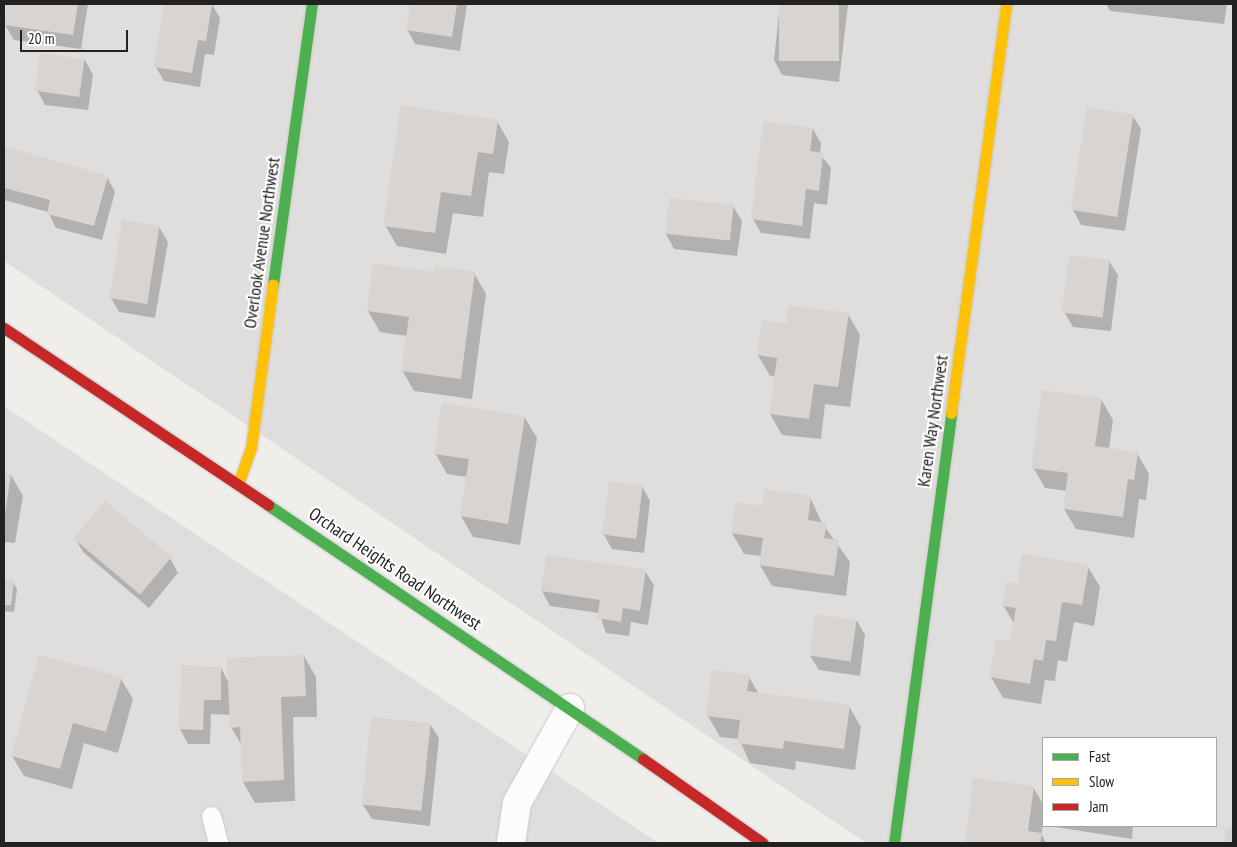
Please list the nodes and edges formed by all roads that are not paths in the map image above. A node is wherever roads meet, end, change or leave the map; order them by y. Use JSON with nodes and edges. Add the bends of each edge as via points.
{"nodes":[{"id":1,"x":312,"y":4,"type":"edge"},
{"id":2,"x":1006,"y":4,"type":"edge"},
{"id":3,"x":4,"y":328,"type":"edge"},
{"id":4,"x":238,"y":485,"type":"junction"},
{"id":5,"x":570,"y":708,"type":"junction"},
{"id":6,"x":211,"y":816,"type":"dead end"},
{"id":7,"x":218,"y":843,"type":"edge"},
{"id":8,"x":511,"y":843,"type":"edge"},
{"id":9,"x":763,"y":843,"type":"edge"},
{"id":10,"x":894,"y":843,"type":"edge"}],
"edges":[{"from":1,"to":4,"type":"street","name":"Overlook Avenue Northwest","via":[[251,448]]},
{"from":2,"to":10,"type":"street","name":"Karen Way Northwest"},
{"from":3,"to":4,"type":"street","name":"Orchard Heights Road Northwest"},
{"from":4,"to":5,"type":"street","name":"Orchard Heights Road Northwest"},
{"from":5,"to":8,"type":"street","via":[[517,803]]},
{"from":5,"to":9,"type":"street","name":"Orchard Heights Road Northwest"},
{"from":6,"to":7,"type":"lane"}]}
